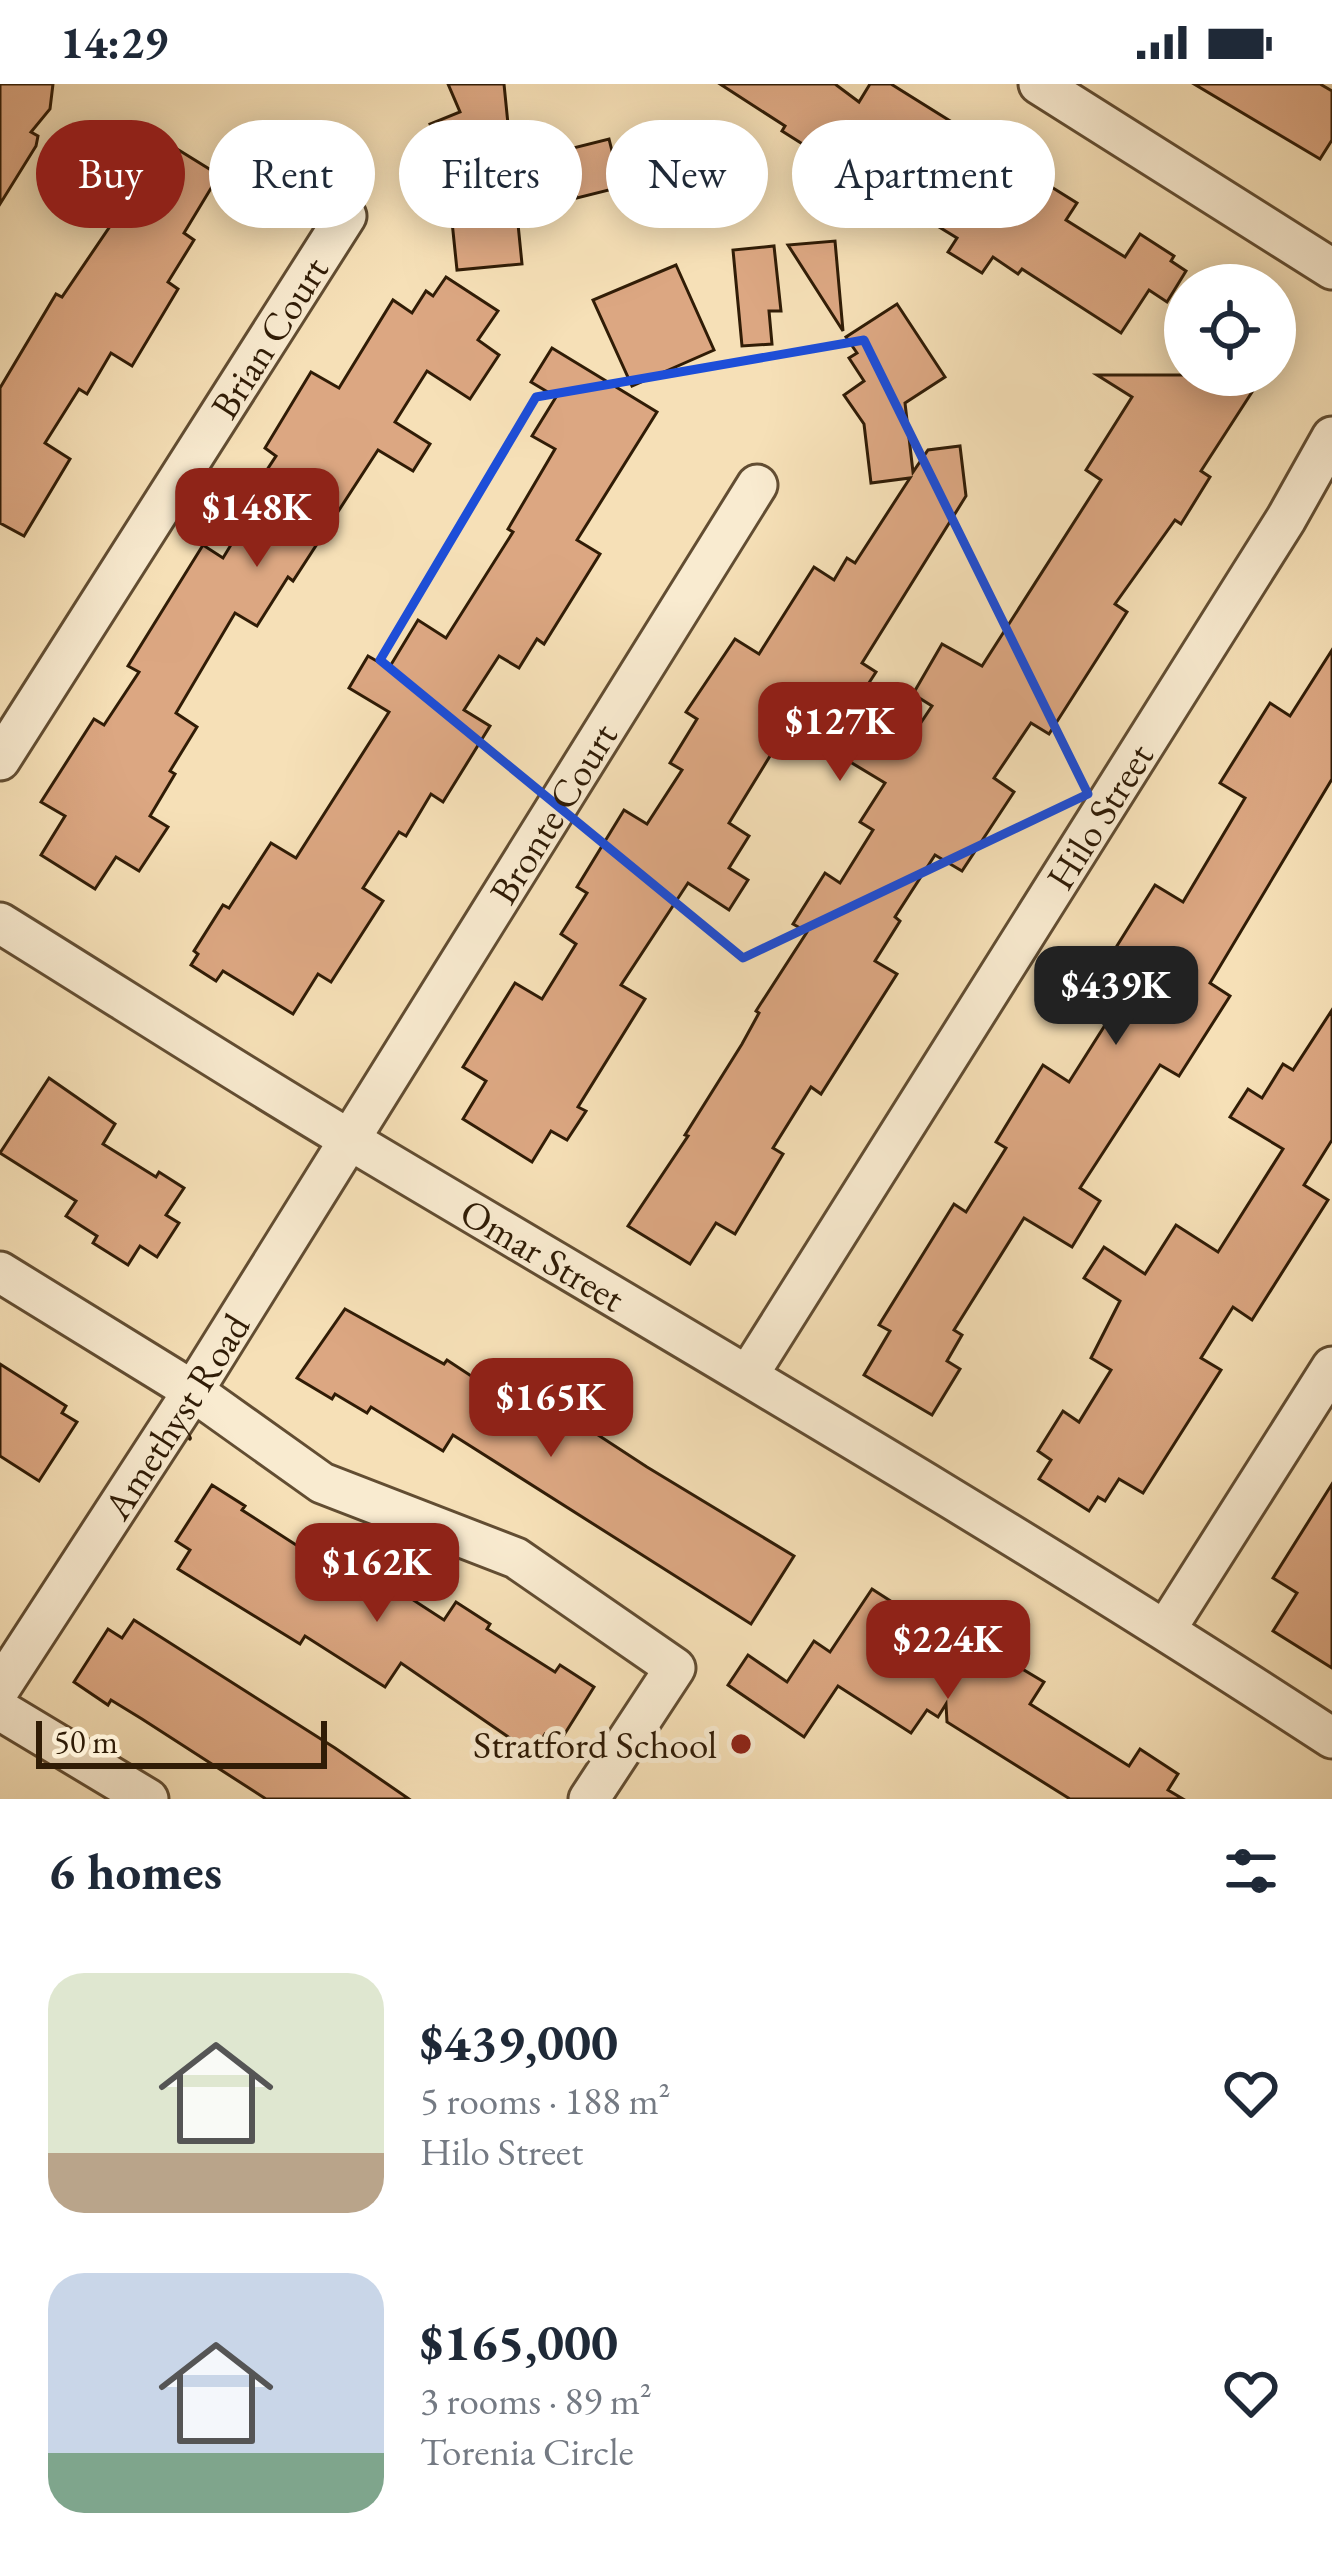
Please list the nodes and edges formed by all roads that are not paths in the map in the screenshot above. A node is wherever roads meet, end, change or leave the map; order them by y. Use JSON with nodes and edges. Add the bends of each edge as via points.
{"nodes":[{"id":1,"x":1039,"y":84,"type":"edge"},
{"id":2,"x":338,"y":228,"type":"edge"},
{"id":3,"x":1332,"y":269,"type":"edge"},
{"id":4,"x":1332,"y":437,"type":"edge"},
{"id":5,"x":757,"y":485,"type":"dead end"},
{"id":6,"x":0,"y":760,"type":"edge"},
{"id":7,"x":0,"y":923,"type":"edge"},
{"id":8,"x":350,"y":1140,"type":"junction"},
{"id":9,"x":0,"y":1272,"type":"edge"},
{"id":10,"x":1332,"y":1366,"type":"edge"},
{"id":11,"x":748,"y":1375,"type":"junction"},
{"id":12,"x":193,"y":1391,"type":"junction"},
{"id":13,"x":1166,"y":1629,"type":"junction"},
{"id":14,"x":0,"y":1688,"type":"edge"},
{"id":15,"x":0,"y":1710,"type":"edge"},
{"id":16,"x":1332,"y":1738,"type":"edge"},
{"id":17,"x":148,"y":1799,"type":"edge"},
{"id":18,"x":589,"y":1799,"type":"edge"}],
"edges":[{"from":1,"to":3,"type":"street"},
{"from":2,"to":6,"type":"street","name":"Brian Court"},
{"from":4,"to":11,"type":"street","name":"Hilo Street"},
{"from":5,"to":8,"type":"street","name":"Bronte Court"},
{"from":7,"to":8,"type":"street","name":"Omar Street"},
{"from":8,"to":11,"type":"street","name":"Omar Street"},
{"from":8,"to":12,"type":"street","name":"Amethyst Road"},
{"from":9,"to":12,"type":"street"},
{"from":10,"to":13,"type":"street"},
{"from":11,"to":13,"type":"street","name":"Omar Street"},
{"from":12,"to":14,"type":"street","name":"Amethyst Road"},
{"from":12,"to":18,"type":"street","via":[[322,1483],[516,1558],[675,1668]]},
{"from":13,"to":16,"type":"street","name":"Omar Street"},
{"from":15,"to":17,"type":"street"}]}
